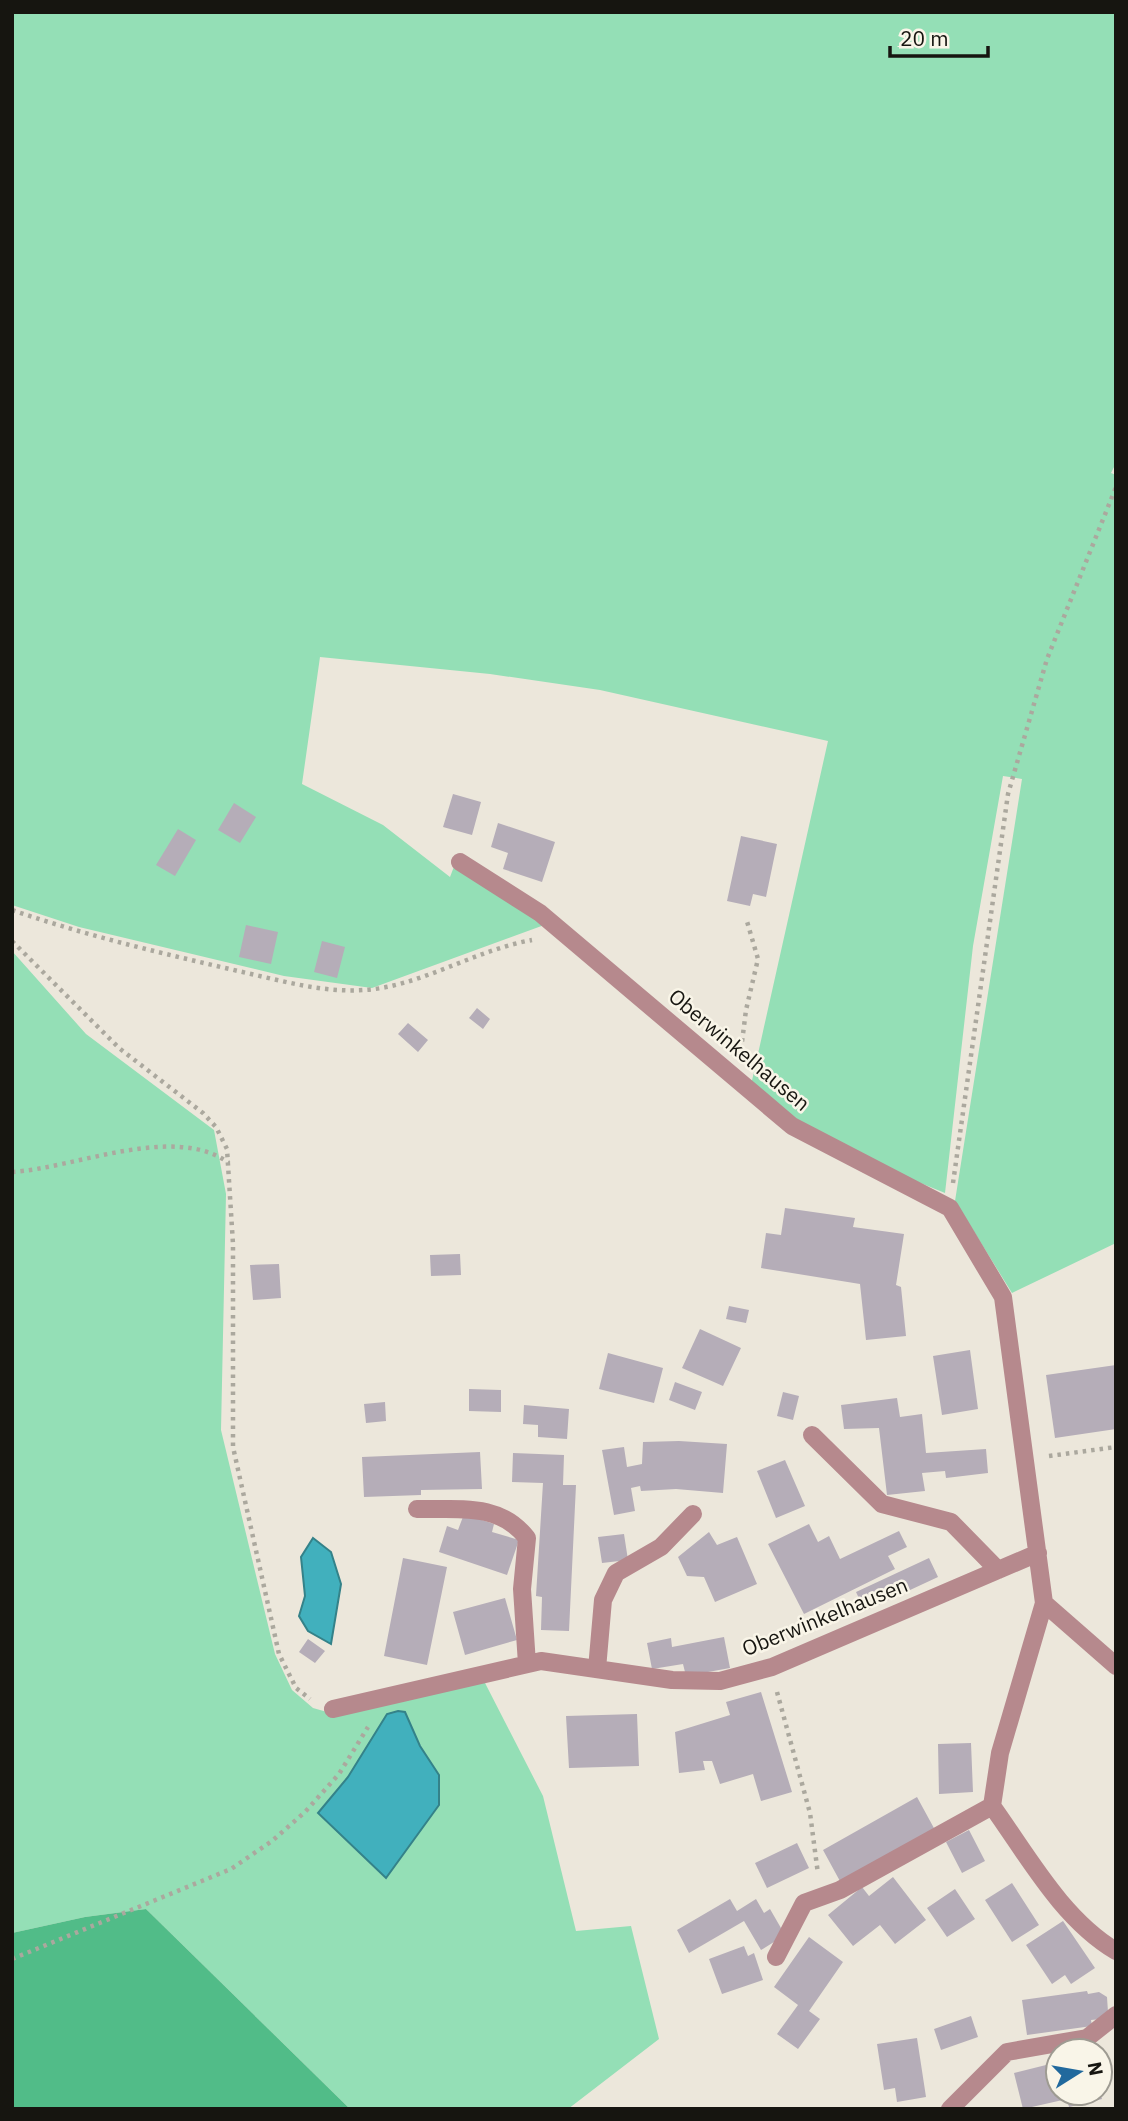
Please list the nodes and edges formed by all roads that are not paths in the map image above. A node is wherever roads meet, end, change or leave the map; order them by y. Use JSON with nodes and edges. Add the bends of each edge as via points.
{"nodes":[{"id":1,"x":460,"y":862,"type":"dead end"},
{"id":2,"x":812,"y":1435,"type":"dead end"},
{"id":3,"x":417,"y":1509,"type":"dead end"},
{"id":4,"x":693,"y":1514,"type":"dead end"},
{"id":5,"x":1038,"y":1553,"type":"junction"},
{"id":6,"x":998,"y":1570,"type":"junction"},
{"id":7,"x":1044,"y":1603,"type":"junction"},
{"id":8,"x":527,"y":1664,"type":"junction"},
{"id":9,"x":1116,"y":1666,"type":"edge"},
{"id":10,"x":597,"y":1669,"type":"junction"},
{"id":11,"x":333,"y":1709,"type":"road end"},
{"id":12,"x":992,"y":1806,"type":"junction"},
{"id":13,"x":1116,"y":1951,"type":"edge"},
{"id":14,"x":776,"y":1958,"type":"dead end"},
{"id":15,"x":1116,"y":2015,"type":"edge"},
{"id":16,"x":950,"y":2109,"type":"edge"}],
"edges":[{"from":1,"to":5,"type":"street","name":"Oberwinkelhausen","via":[[512,893],[564,934],[792,1126],[950,1208],[1003,1297]]},
{"from":2,"to":6,"type":"street","via":[[882,1504],[951,1522]]},
{"from":3,"to":8,"type":"street","via":[[491,1511],[515,1523],[527,1538],[522,1589]]},
{"from":4,"to":10,"type":"street","via":[[661,1547],[616,1573],[603,1600]]},
{"from":5,"to":6,"type":"street","name":"Oberwinkelhausen"},
{"from":5,"to":7,"type":"street"},
{"from":6,"to":10,"type":"street","name":"Oberwinkelhausen","via":[[772,1667],[720,1681],[672,1680]]},
{"from":7,"to":9,"type":"street"},
{"from":7,"to":12,"type":"street","via":[[1000,1753]]},
{"from":8,"to":10,"type":"street","name":"Oberwinkelhausen","via":[[541,1661]]},
{"from":8,"to":11,"type":"street","name":"Oberwinkelhausen"},
{"from":12,"to":13,"type":"street","via":[[1060,1900],[1092,1937]]},
{"from":12,"to":14,"type":"street","via":[[840,1890],[804,1903]]},
{"from":15,"to":16,"type":"street","via":[[1087,2038],[1007,2052]]}]}
